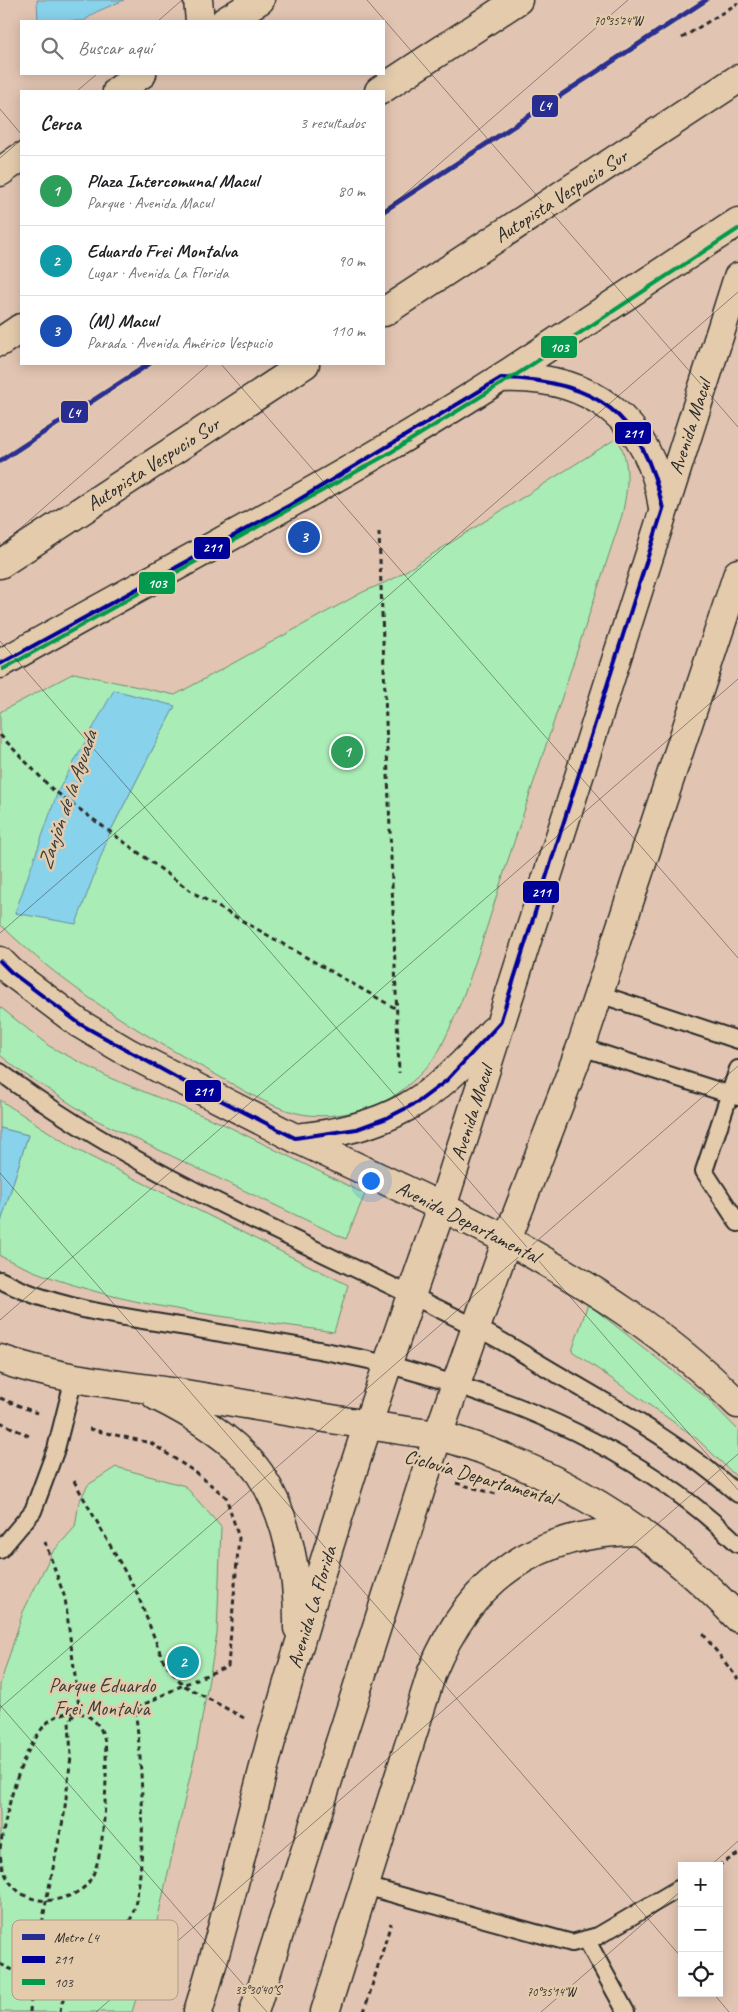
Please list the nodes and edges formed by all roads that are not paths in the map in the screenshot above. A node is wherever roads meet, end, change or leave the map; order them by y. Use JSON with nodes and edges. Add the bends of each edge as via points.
{"nodes":[{"id":1,"x":198,"y":0,"type":"edge"},
{"id":2,"x":260,"y":0,"type":"edge"},
{"id":3,"x":518,"y":0,"type":"edge"},
{"id":4,"x":200,"y":20,"type":"edge"},
{"id":5,"x":227,"y":20,"type":"edge"},
{"id":6,"x":141,"y":75,"type":"edge"},
{"id":7,"x":738,"y":79,"type":"edge"},
{"id":8,"x":118,"y":90,"type":"edge"},
{"id":9,"x":382,"y":90,"type":"edge"},
{"id":10,"x":738,"y":222,"type":"edge"},
{"id":11,"x":738,"y":277,"type":"edge"},
{"id":12,"x":385,"y":311,"type":"edge"},
{"id":13,"x":20,"y":329,"type":"edge"},
{"id":14,"x":0,"y":342,"type":"edge"},
{"id":15,"x":303,"y":365,"type":"edge"},
{"id":16,"x":502,"y":378,"type":"junction"},
{"id":17,"x":663,"y":509,"type":"junction"},
{"id":18,"x":0,"y":564,"type":"edge"},
{"id":19,"x":738,"y":573,"type":"edge"},
{"id":20,"x":0,"y":664,"type":"edge"},
{"id":21,"x":0,"y":961,"type":"edge"},
{"id":22,"x":599,"y":994,"type":"junction"},
{"id":23,"x":500,"y":1023,"type":"junction"},
{"id":24,"x":738,"y":1040,"type":"edge"},
{"id":25,"x":581,"y":1047,"type":"junction"},
{"id":26,"x":738,"y":1069,"type":"edge"},
{"id":27,"x":0,"y":1072,"type":"edge"},
{"id":28,"x":733,"y":1095,"type":"edge"},
{"id":29,"x":295,"y":1138,"type":"junction"},
{"id":30,"x":442,"y":1206,"type":"junction"},
{"id":31,"x":738,"y":1222,"type":"edge"},
{"id":32,"x":508,"y":1240,"type":"junction"},
{"id":33,"x":0,"y":1280,"type":"edge"},
{"id":34,"x":410,"y":1296,"type":"junction"},
{"id":35,"x":476,"y":1327,"type":"junction"},
{"id":36,"x":0,"y":1359,"type":"edge"},
{"id":37,"x":388,"y":1365,"type":"junction"},
{"id":38,"x":74,"y":1378,"type":"junction"},
{"id":39,"x":132,"y":1385,"type":"junction"},
{"id":40,"x":457,"y":1385,"type":"junction"},
{"id":41,"x":738,"y":1404,"type":"edge"},
{"id":42,"x":368,"y":1426,"type":"junction"},
{"id":43,"x":438,"y":1435,"type":"junction"},
{"id":44,"x":738,"y":1494,"type":"edge"},
{"id":45,"x":640,"y":1531,"type":"junction"},
{"id":46,"x":738,"y":1544,"type":"edge"},
{"id":47,"x":0,"y":1550,"type":"edge"},
{"id":48,"x":738,"y":1618,"type":"edge"},
{"id":49,"x":298,"y":1648,"type":"junction"},
{"id":50,"x":365,"y":1886,"type":"junction"},
{"id":51,"x":678,"y":1889,"type":"dead end"},
{"id":52,"x":586,"y":1939,"type":"junction"},
{"id":53,"x":199,"y":2007,"type":"edge"},
{"id":54,"x":254,"y":2012,"type":"edge"},
{"id":55,"x":325,"y":2012,"type":"edge"},
{"id":56,"x":626,"y":2012,"type":"edge"}],
"edges":[{"from":1,"to":4,"type":"main road"},
{"from":2,"to":5,"type":"main road"},
{"from":3,"to":9,"type":"main road"},
{"from":6,"to":8,"type":"main road"},
{"from":7,"to":12,"type":"main road","name":"Autopista Vespucio Sur"},
{"from":10,"to":16,"type":"main road"},
{"from":11,"to":17,"type":"main road","name":"Avenida Macul"},
{"from":13,"to":14,"type":"main road"},
{"from":15,"to":18,"type":"main road","name":"Autopista Vespucio Sur"},
{"from":16,"to":17,"type":"main road","via":[[530,376],[558,381],[585,391],[609,406],[641,442],[660,485]]},
{"from":16,"to":20,"type":"main road","via":[[290,504]]},
{"from":17,"to":23,"type":"main road","name":"Avenida Macul"},
{"from":19,"to":22,"type":"main road"},
{"from":21,"to":29,"type":"main road","name":"Avenida Departamental","via":[[80,1024],[178,1080]]},
{"from":22,"to":24,"type":"lane"},
{"from":22,"to":25,"type":"main road"},
{"from":23,"to":29,"type":"main road","via":[[446,1081],[418,1102],[357,1129]]},
{"from":23,"to":30,"type":"main road","name":"Avenida Macul"},
{"from":25,"to":28,"type":"lane"},
{"from":25,"to":32,"type":"main road"},
{"from":26,"to":28,"type":"lane"},
{"from":27,"to":34,"type":"lane","via":[[47,1107],[151,1168]]},
{"from":28,"to":31,"type":"lane","via":[[704,1171]]},
{"from":29,"to":30,"type":"main road","name":"Avenida Departamental"},
{"from":30,"to":32,"type":"main road","name":"Avenida Departamental"},
{"from":30,"to":34,"type":"main road","name":"Avenida La Florida"},
{"from":32,"to":35,"type":"main road"},
{"from":32,"to":41,"type":"main road","name":"Avenida Departamental","via":[[628,1312]]},
{"from":33,"to":37,"type":"lane","via":[[65,1305]]},
{"from":34,"to":35,"type":"lane"},
{"from":34,"to":37,"type":"main road","name":"Avenida La Florida"},
{"from":35,"to":40,"type":"main road"},
{"from":35,"to":44,"type":"lane","via":[[667,1438]]},
{"from":36,"to":38,"type":"main road"},
{"from":37,"to":40,"type":"lane"},
{"from":37,"to":42,"type":"main road","name":"Avenida La Florida"},
{"from":38,"to":39,"type":"main road"},
{"from":38,"to":47,"type":"lane","via":[[56,1449],[34,1511]]},
{"from":39,"to":42,"type":"main road"},
{"from":39,"to":49,"type":"main road","via":[[210,1428],[259,1472],[282,1521],[294,1572],[299,1610]]},
{"from":40,"to":43,"type":"main road"},
{"from":40,"to":46,"type":"lane","via":[[532,1411],[592,1439],[680,1495]]},
{"from":42,"to":43,"type":"main road"},
{"from":42,"to":49,"type":"main road","name":"Avenida La Florida"},
{"from":43,"to":45,"type":"main road","via":[[482,1448],[562,1482]]},
{"from":43,"to":54,"type":"main road"},
{"from":45,"to":48,"type":"main road"},
{"from":45,"to":50,"type":"main road","via":[[579,1536],[545,1548],[508,1568],[460,1615],[432,1672]]},
{"from":49,"to":53,"type":"main road","name":"Avenida La Florida"},
{"from":50,"to":52,"type":"lane","via":[[572,1943]]},
{"from":50,"to":55,"type":"main road"},
{"from":51,"to":52,"type":"lane","via":[[598,1936]]},
{"from":52,"to":56,"type":"lane"}]}
